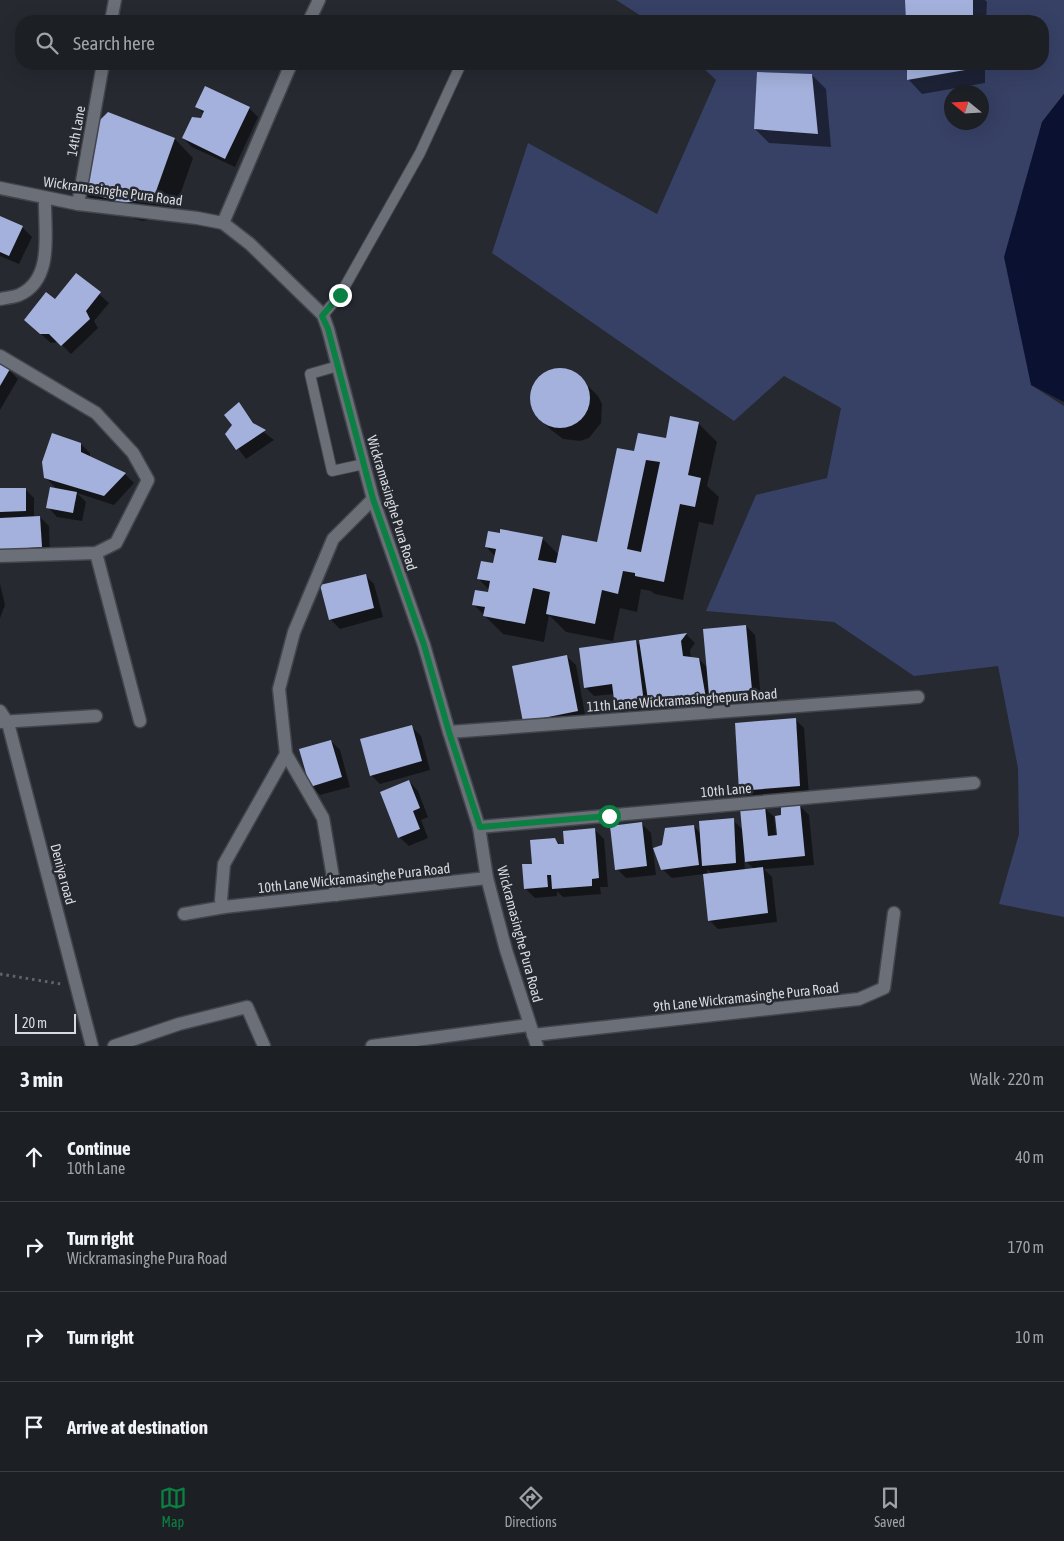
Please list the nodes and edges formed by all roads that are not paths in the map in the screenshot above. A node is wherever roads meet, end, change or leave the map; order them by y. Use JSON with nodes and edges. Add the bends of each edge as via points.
{"nodes":[{"id":1,"x":114,"y":0,"type":"edge"},
{"id":2,"x":318,"y":0,"type":"edge"},
{"id":3,"x":112,"y":15,"type":"edge"},
{"id":4,"x":312,"y":15,"type":"edge"},
{"id":5,"x":102,"y":70,"type":"edge"},
{"id":6,"x":288,"y":70,"type":"edge"},
{"id":7,"x":458,"y":70,"type":"edge"},
{"id":8,"x":0,"y":188,"type":"edge"},
{"id":9,"x":45,"y":198,"type":"junction"},
{"id":10,"x":78,"y":204,"type":"junction"},
{"id":11,"x":223,"y":223,"type":"junction"},
{"id":12,"x":0,"y":299,"type":"edge"},
{"id":13,"x":322,"y":316,"type":"junction"},
{"id":14,"x":0,"y":356,"type":"edge"},
{"id":15,"x":338,"y":366,"type":"junction"},
{"id":16,"x":364,"y":464,"type":"junction"},
{"id":17,"x":373,"y":499,"type":"junction"},
{"id":18,"x":96,"y":553,"type":"junction"},
{"id":19,"x":0,"y":556,"type":"edge"},
{"id":20,"x":918,"y":698,"type":"dead end"},
{"id":21,"x":0,"y":711,"type":"edge"},
{"id":22,"x":96,"y":716,"type":"dead end"},
{"id":23,"x":140,"y":721,"type":"dead end"},
{"id":24,"x":4,"y":722,"type":"edge"},
{"id":25,"x":449,"y":732,"type":"junction"},
{"id":26,"x":286,"y":754,"type":"junction"},
{"id":27,"x":974,"y":783,"type":"dead end"},
{"id":28,"x":480,"y":827,"type":"junction"},
{"id":29,"x":487,"y":878,"type":"junction"},
{"id":30,"x":336,"y":894,"type":"junction"},
{"id":31,"x":224,"y":907,"type":"junction"},
{"id":32,"x":894,"y":913,"type":"dead end"},
{"id":33,"x":184,"y":914,"type":"dead end"},
{"id":34,"x":533,"y":1035,"type":"edge"},
{"id":35,"x":92,"y":1046,"type":"edge"},
{"id":36,"x":114,"y":1046,"type":"edge"},
{"id":37,"x":264,"y":1046,"type":"edge"},
{"id":38,"x":372,"y":1046,"type":"edge"}],
"edges":[{"from":1,"to":3,"type":"street"},
{"from":2,"to":4,"type":"street"},
{"from":5,"to":10,"type":"street","name":"14th Lane"},
{"from":6,"to":11,"type":"street"},
{"from":7,"to":13,"type":"lane","via":[[420,153],[340,295]]},
{"from":8,"to":9,"type":"street","name":"Wickramasinghe Pura Road"},
{"from":9,"to":10,"type":"street","name":"Wickramasinghe Pura Road"},
{"from":9,"to":12,"type":"street","via":[[42,273],[20,295]]},
{"from":10,"to":11,"type":"street","name":"Wickramasinghe Pura Road"},
{"from":11,"to":13,"type":"street","name":"Wickramasinghe Pura Road","via":[[250,244]]},
{"from":13,"to":15,"type":"street","name":"Wickramasinghe Pura Road"},
{"from":14,"to":18,"type":"street","via":[[96,413],[133,452],[148,480],[116,543]]},
{"from":15,"to":16,"type":"street","name":"Wickramasinghe Pura Road"},
{"from":15,"to":16,"type":"lane","via":[[310,374],[332,471]]},
{"from":16,"to":17,"type":"street","name":"Wickramasinghe Pura Road"},
{"from":17,"to":25,"type":"street","name":"Wickramasinghe Pura Road","via":[[424,645]]},
{"from":17,"to":26,"type":"street","via":[[333,539],[294,632],[279,689]]},
{"from":18,"to":19,"type":"street"},
{"from":18,"to":23,"type":"street"},
{"from":20,"to":25,"type":"street","name":"11th Lane Wickramasinghepura Road"},
{"from":21,"to":24,"type":"street","name":"Deniya road"},
{"from":22,"to":24,"type":"street"},
{"from":24,"to":35,"type":"street","name":"Deniya road"},
{"from":25,"to":28,"type":"street","name":"Wickramasinghe Pura Road"},
{"from":26,"to":30,"type":"street","via":[[323,818]]},
{"from":26,"to":31,"type":"street","via":[[224,864],[221,900]]},
{"from":27,"to":28,"type":"street","name":"10th Lane"},
{"from":28,"to":29,"type":"street","name":"Wickramasinghe Pura Road"},
{"from":29,"to":30,"type":"street","name":"10th Lane Wickramasinghe Pura Road"},
{"from":29,"to":34,"type":"street","name":"Wickramasinghe Pura Road"},
{"from":30,"to":31,"type":"street","name":"10th Lane Wickramasinghe Pura Road"},
{"from":31,"to":33,"type":"street","name":"10th Lane Wickramasinghe Pura Road"},
{"from":32,"to":34,"type":"street","name":"9th Lane Wickramasinghe Pura Road","via":[[884,988],[859,1000]]},
{"from":34,"to":38,"type":"street","name":"9th Lane Wickramasinghe Pura Road"},
{"from":36,"to":37,"type":"street","via":[[179,1024],[247,1007]]}]}
